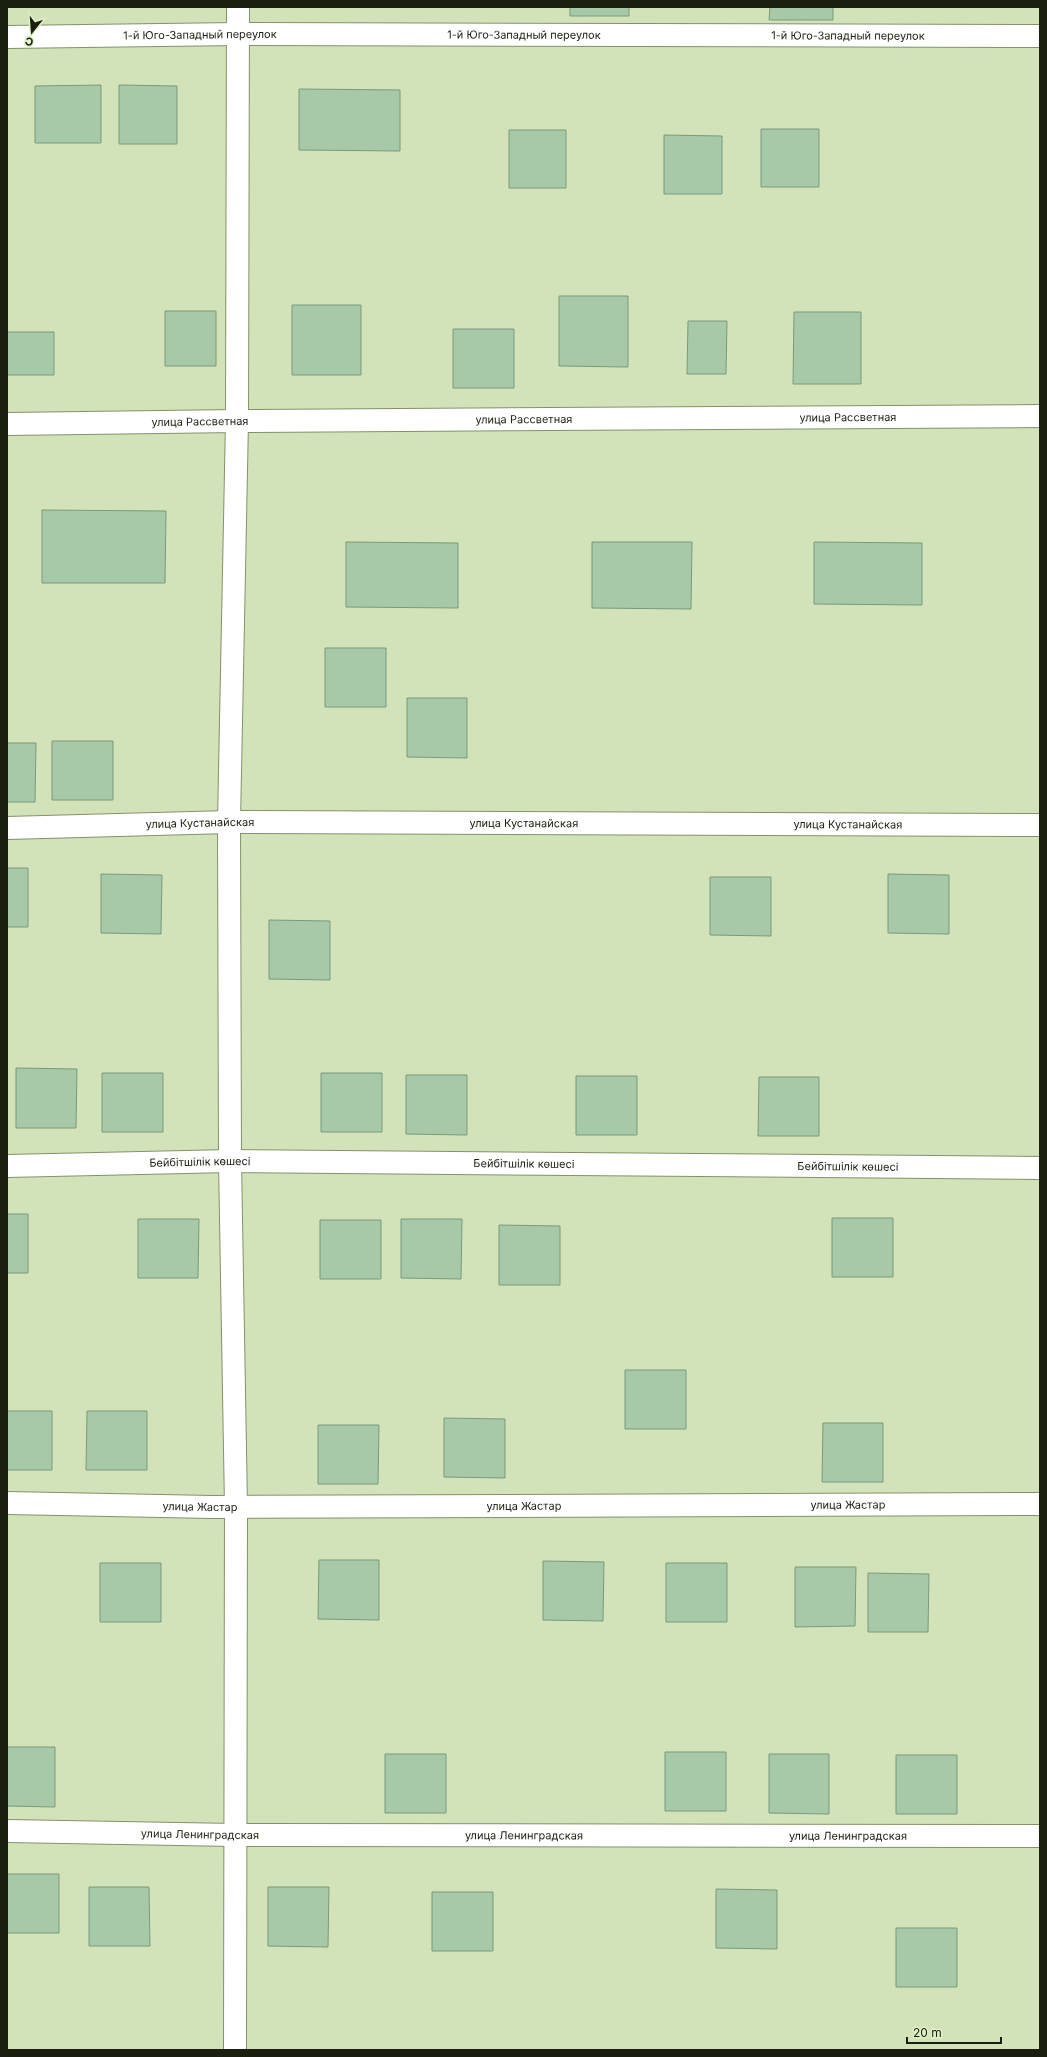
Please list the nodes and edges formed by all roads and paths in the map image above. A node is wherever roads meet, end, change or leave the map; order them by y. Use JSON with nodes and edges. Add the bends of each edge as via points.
{"nodes":[{"id":1,"x":238,"y":7,"type":"edge"},
{"id":2,"x":238,"y":34,"type":"junction"},
{"id":3,"x":1040,"y":36,"type":"edge"},
{"id":4,"x":7,"y":37,"type":"edge"},
{"id":5,"x":1040,"y":416,"type":"edge"},
{"id":6,"x":237,"y":421,"type":"junction"},
{"id":7,"x":7,"y":424,"type":"edge"},
{"id":8,"x":229,"y":822,"type":"junction"},
{"id":9,"x":1040,"y":825,"type":"edge"},
{"id":10,"x":7,"y":828,"type":"edge"},
{"id":11,"x":230,"y":1161,"type":"junction"},
{"id":12,"x":7,"y":1166,"type":"edge"},
{"id":13,"x":1040,"y":1168,"type":"edge"},
{"id":14,"x":7,"y":1503,"type":"edge"},
{"id":15,"x":1040,"y":1504,"type":"edge"},
{"id":16,"x":236,"y":1507,"type":"junction"},
{"id":17,"x":7,"y":1831,"type":"edge"},
{"id":18,"x":235,"y":1835,"type":"junction"},
{"id":19,"x":1040,"y":1836,"type":"edge"},
{"id":20,"x":235,"y":2050,"type":"edge"}],
"edges":[{"from":1,"to":2,"type":"street"},
{"from":2,"to":3,"type":"street","name":"1-й Юго-Западный переулок"},
{"from":2,"to":4,"type":"street","name":"1-й Юго-Западный переулок"},
{"from":2,"to":6,"type":"street"},
{"from":5,"to":6,"type":"street","name":"улица Рассветная"},
{"from":6,"to":7,"type":"street","name":"улица Рассветная"},
{"from":6,"to":8,"type":"street"},
{"from":8,"to":9,"type":"street","name":"улица Кустанайская"},
{"from":8,"to":10,"type":"street","name":"улица Кустанайская"},
{"from":8,"to":11,"type":"street"},
{"from":11,"to":12,"type":"street","name":"Бейбітшілік көшесі"},
{"from":11,"to":13,"type":"street","name":"Бейбітшілік көшесі"},
{"from":11,"to":16,"type":"street"},
{"from":14,"to":16,"type":"street","name":"улица Жастар"},
{"from":15,"to":16,"type":"street","name":"улица Жастар"},
{"from":16,"to":18,"type":"street"},
{"from":17,"to":18,"type":"street","name":"улица Ленинградская"},
{"from":18,"to":19,"type":"street","name":"улица Ленинградская"},
{"from":18,"to":20,"type":"street"}]}
